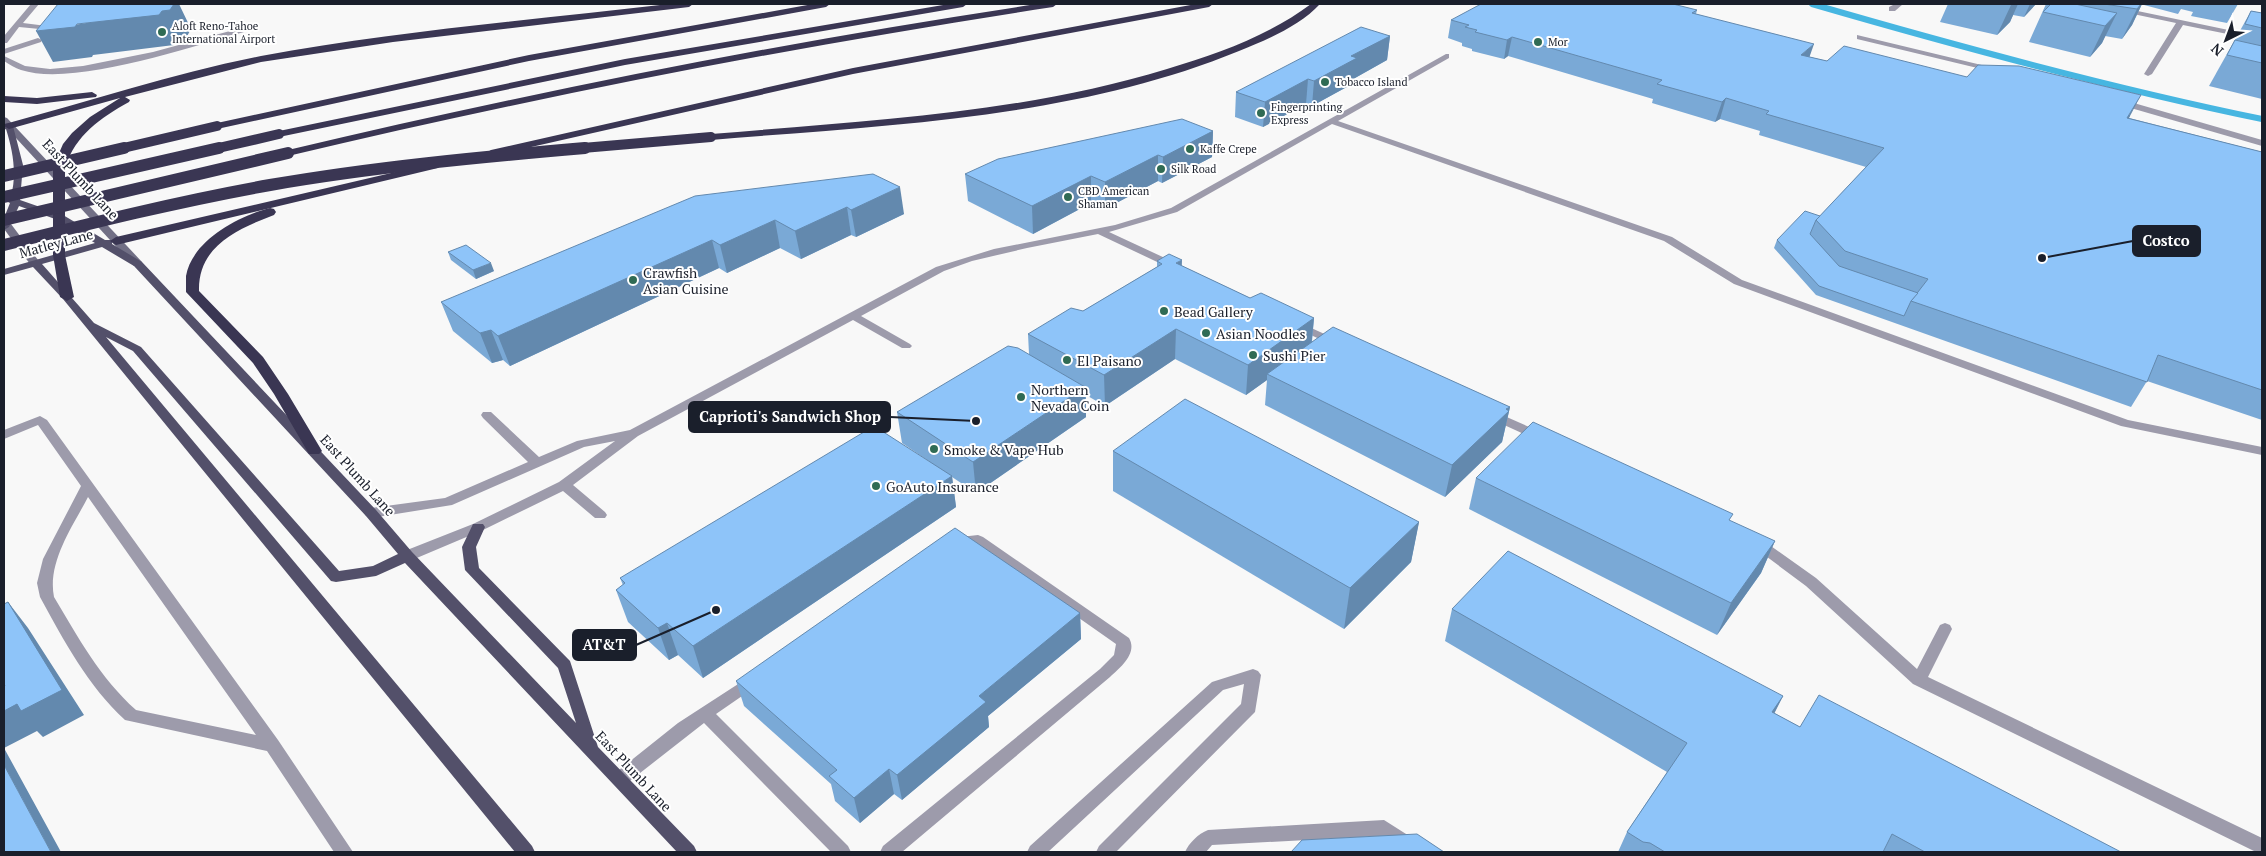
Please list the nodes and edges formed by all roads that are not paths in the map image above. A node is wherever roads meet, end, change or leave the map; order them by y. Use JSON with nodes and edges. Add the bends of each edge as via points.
{"nodes":[{"id":1,"x":35,"y":4,"type":"edge"},
{"id":2,"x":689,"y":4,"type":"edge"},
{"id":3,"x":826,"y":4,"type":"edge"},
{"id":4,"x":963,"y":4,"type":"edge"},
{"id":5,"x":1053,"y":4,"type":"edge"},
{"id":6,"x":1209,"y":4,"type":"edge"},
{"id":7,"x":1316,"y":4,"type":"edge"},
{"id":8,"x":1899,"y":4,"type":"edge"},
{"id":9,"x":2095,"y":4,"type":"edge"},
{"id":10,"x":1892,"y":9,"type":"dead end"},
{"id":11,"x":2181,"y":22,"type":"junction"},
{"id":12,"x":18,"y":25,"type":"junction"},
{"id":13,"x":47,"y":28,"type":"edge"},
{"id":14,"x":241,"y":30,"type":"dead end"},
{"id":15,"x":1860,"y":37,"type":"dead end"},
{"id":16,"x":2262,"y":39,"type":"edge"},
{"id":17,"x":38,"y":40,"type":"dead end"},
{"id":18,"x":4,"y":41,"type":"edge"},
{"id":19,"x":4,"y":52,"type":"edge"},
{"id":20,"x":1446,"y":56,"type":"dead end"},
{"id":21,"x":4,"y":58,"type":"edge"},
{"id":22,"x":2003,"y":72,"type":"edge"},
{"id":23,"x":2148,"y":74,"type":"dead end"},
{"id":24,"x":172,"y":81,"type":"junction"},
{"id":25,"x":4,"y":99,"type":"edge"},
{"id":26,"x":2115,"y":101,"type":"edge"},
{"id":27,"x":1331,"y":121,"type":"junction"},
{"id":28,"x":6,"y":124,"type":"edge"},
{"id":29,"x":2262,"y":143,"type":"edge"},
{"id":30,"x":4,"y":176,"type":"edge"},
{"id":31,"x":60,"y":180,"type":"junction"},
{"id":32,"x":352,"y":185,"type":"junction"},
{"id":33,"x":4,"y":197,"type":"edge"},
{"id":34,"x":17,"y":200,"type":"junction"},
{"id":35,"x":59,"y":217,"type":"junction"},
{"id":36,"x":4,"y":223,"type":"edge"},
{"id":37,"x":1101,"y":232,"type":"junction"},
{"id":38,"x":110,"y":242,"type":"junction"},
{"id":39,"x":4,"y":245,"type":"edge"},
{"id":40,"x":59,"y":255,"type":"junction"},
{"id":41,"x":34,"y":262,"type":"junction"},
{"id":42,"x":1184,"y":271,"type":"edge"},
{"id":43,"x":4,"y":272,"type":"edge"},
{"id":44,"x":67,"y":297,"type":"junction"},
{"id":45,"x":853,"y":316,"type":"junction"},
{"id":46,"x":1286,"y":320,"type":"edge"},
{"id":47,"x":88,"y":322,"type":"junction"},
{"id":48,"x":906,"y":346,"type":"dead end"},
{"id":49,"x":1350,"y":349,"type":"edge"},
{"id":50,"x":1481,"y":409,"type":"edge"},
{"id":51,"x":487,"y":415,"type":"dead end"},
{"id":52,"x":634,"y":433,"type":"junction"},
{"id":53,"x":4,"y":434,"type":"edge"},
{"id":54,"x":1551,"y":441,"type":"edge"},
{"id":55,"x":314,"y":451,"type":"junction"},
{"id":56,"x":2262,"y":451,"type":"edge"},
{"id":57,"x":537,"y":463,"type":"junction"},
{"id":58,"x":564,"y":485,"type":"junction"},
{"id":59,"x":87,"y":486,"type":"junction"},
{"id":60,"x":371,"y":513,"type":"junction"},
{"id":61,"x":600,"y":515,"type":"dead end"},
{"id":62,"x":478,"y":527,"type":"junction"},
{"id":63,"x":1742,"y":532,"type":"edge"},
{"id":64,"x":941,"y":551,"type":"edge"},
{"id":65,"x":407,"y":556,"type":"junction"},
{"id":66,"x":1945,"y":629,"type":"dead end"},
{"id":67,"x":762,"y":674,"type":"edge"},
{"id":68,"x":1920,"y":680,"type":"junction"},
{"id":69,"x":706,"y":713,"type":"junction"},
{"id":70,"x":272,"y":745,"type":"junction"},
{"id":71,"x":592,"y":750,"type":"junction"},
{"id":72,"x":620,"y":779,"type":"junction"},
{"id":73,"x":2262,"y":846,"type":"edge"},
{"id":74,"x":344,"y":852,"type":"edge"},
{"id":75,"x":526,"y":852,"type":"edge"},
{"id":76,"x":688,"y":852,"type":"edge"},
{"id":77,"x":842,"y":852,"type":"edge"},
{"id":78,"x":889,"y":852,"type":"edge"},
{"id":79,"x":1036,"y":852,"type":"edge"},
{"id":80,"x":1105,"y":852,"type":"edge"},
{"id":81,"x":1194,"y":852,"type":"edge"},
{"id":82,"x":1420,"y":852,"type":"edge"}],
"edges":[{"from":1,"to":12,"type":"lane"},
{"from":2,"to":24,"type":"highway","via":[[310,50],[253,60]]},
{"from":3,"to":30,"type":"highway","bridge":true,"via":[[529,58]]},
{"from":4,"to":33,"type":"highway","bridge":true,"via":[[634,60],[279,134]]},
{"from":5,"to":36,"type":"highway","bridge":true,"via":[[891,29],[504,103]]},
{"from":6,"to":32,"type":"highway","via":[[853,71]]},
{"from":7,"to":39,"type":"highway","bridge":true,"via":[[1286,24],[1222,55],[1099,92],[968,113],[374,169],[304,179],[113,218]]},
{"from":8,"to":10,"type":"lane"},
{"from":9,"to":11,"type":"lane"},
{"from":11,"to":16,"type":"lane"},
{"from":11,"to":23,"type":"lane"},
{"from":12,"to":13,"type":"lane"},
{"from":12,"to":18,"type":"lane"},
{"from":14,"to":21,"type":"lane","via":[[87,69],[43,71],[20,68]]},
{"from":15,"to":22,"type":"lane"},
{"from":17,"to":19,"type":"lane"},
{"from":20,"to":27,"type":"lane"},
{"from":24,"to":25,"type":"highway","via":[[63,99]]},
{"from":24,"to":28,"type":"highway"},
{"from":24,"to":31,"type":"highway","via":[[128,99],[84,125],[62,154]]},
{"from":26,"to":29,"type":"lane"},
{"from":27,"to":37,"type":"lane","via":[[1174,210]]},
{"from":27,"to":56,"type":"lane","via":[[1668,239],[1738,282],[2125,423]]},
{"from":28,"to":31,"type":"main road","name":"East Plumb Lane"},
{"from":28,"to":34,"type":"main road","via":[[18,148]]},
{"from":31,"to":35,"type":"highway"},
{"from":31,"to":38,"type":"main road","name":"East Plumb Lane"},
{"from":32,"to":38,"type":"highway"},
{"from":32,"to":55,"type":"highway","via":[[291,204],[240,225],[200,257],[191,282],[193,292],[258,360]]},
{"from":33,"to":34,"type":"main road","name":"East Plumb Lane"},
{"from":34,"to":35,"type":"main road","name":"East Plumb Lane"},
{"from":34,"to":36,"type":"main road"},
{"from":35,"to":38,"type":"main road","name":"East Plumb Lane"},
{"from":35,"to":40,"type":"highway"},
{"from":36,"to":41,"type":"main road"},
{"from":37,"to":42,"type":"lane"},
{"from":37,"to":45,"type":"lane","via":[[1019,245],[965,259]]},
{"from":38,"to":40,"type":"main road","name":"Matley Lane"},
{"from":38,"to":55,"type":"main road","name":"East Plumb Lane","via":[[138,264]]},
{"from":40,"to":41,"type":"main road","name":"Matley Lane"},
{"from":40,"to":44,"type":"highway"},
{"from":41,"to":43,"type":"main road","name":"Matley Lane"},
{"from":41,"to":44,"type":"main road"},
{"from":44,"to":47,"type":"main road"},
{"from":45,"to":48,"type":"lane"},
{"from":45,"to":52,"type":"lane"},
{"from":46,"to":49,"type":"lane"},
{"from":47,"to":65,"type":"main road","via":[[137,349],[336,577],[376,570]]},
{"from":47,"to":75,"type":"main road"},
{"from":50,"to":54,"type":"lane"},
{"from":51,"to":57,"type":"lane"},
{"from":52,"to":57,"type":"lane","via":[[581,444]]},
{"from":52,"to":58,"type":"lane"},
{"from":53,"to":59,"type":"lane","via":[[40,420]]},
{"from":55,"to":60,"type":"main road","name":"East Plumb Lane"},
{"from":57,"to":60,"type":"lane","via":[[447,502]]},
{"from":58,"to":61,"type":"lane"},
{"from":58,"to":62,"type":"lane"},
{"from":59,"to":70,"type":"lane"},
{"from":59,"to":70,"type":"lane","via":[[50,560],[44,583],[47,597],[103,687],[131,715]]},
{"from":60,"to":65,"type":"main road","name":"East Plumb Lane"},
{"from":62,"to":65,"type":"lane"},
{"from":62,"to":71,"type":"main road","via":[[469,547],[472,570],[565,665]]},
{"from":63,"to":68,"type":"lane","via":[[1810,582]]},
{"from":64,"to":78,"type":"lane","via":[[957,540],[978,540],[1124,642],[1121,657],[1105,673]]},
{"from":65,"to":71,"type":"main road","name":"East Plumb Lane"},
{"from":66,"to":68,"type":"lane"},
{"from":67,"to":69,"type":"lane"},
{"from":68,"to":73,"type":"lane"},
{"from":69,"to":72,"type":"lane"},
{"from":69,"to":77,"type":"lane"},
{"from":70,"to":74,"type":"lane"},
{"from":71,"to":72,"type":"main road","name":"East Plumb Lane"},
{"from":72,"to":76,"type":"main road","name":"East Plumb Lane"},
{"from":79,"to":80,"type":"lane","via":[[1218,686],[1253,674],[1249,707]]},
{"from":81,"to":82,"type":"lane","via":[[1208,838],[1384,828]]}]}
